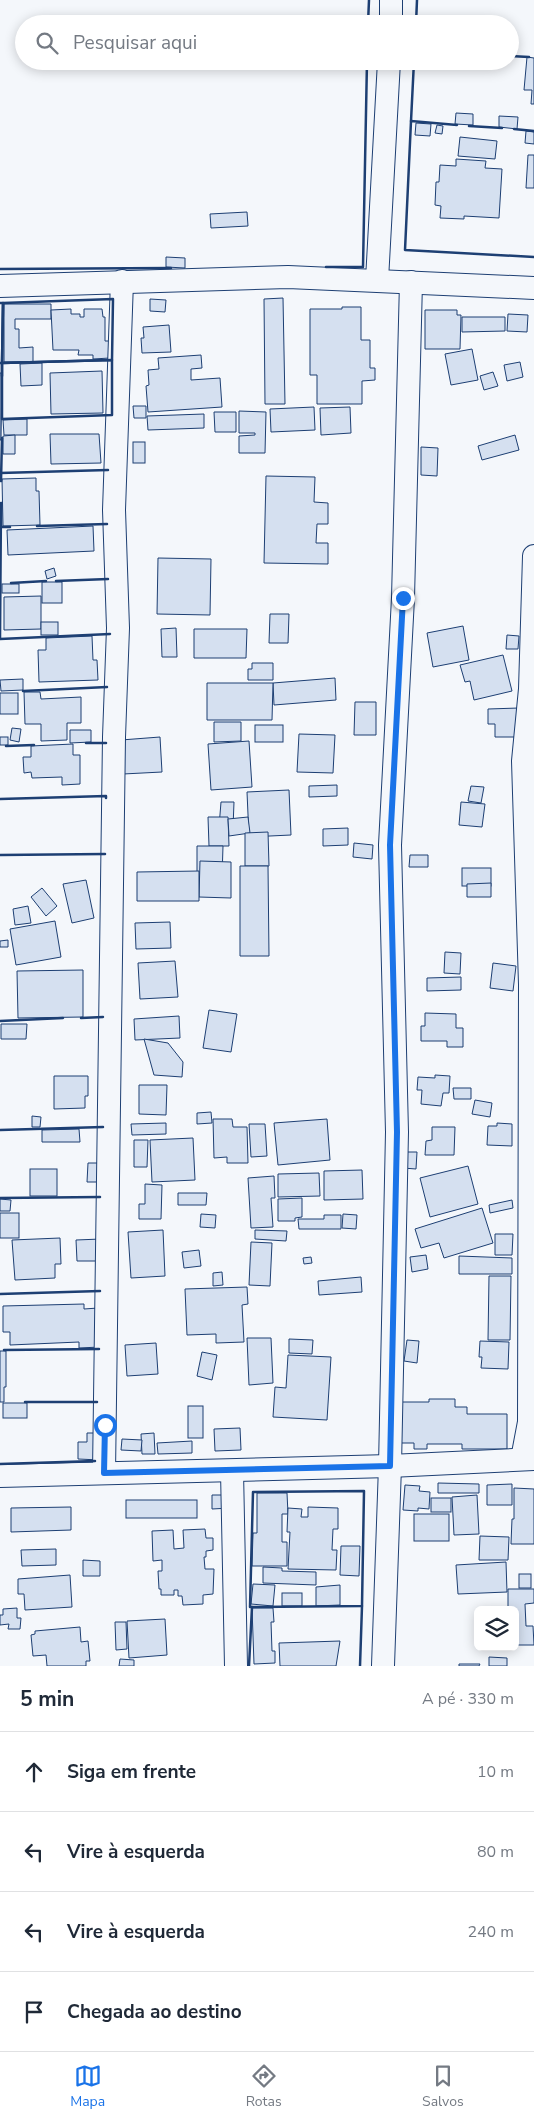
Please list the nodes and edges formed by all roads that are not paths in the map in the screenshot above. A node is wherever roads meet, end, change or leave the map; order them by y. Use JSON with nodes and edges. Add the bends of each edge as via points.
{"nodes":[{"id":1,"x":392,"y":0,"type":"edge"},
{"id":2,"x":391,"y":15,"type":"edge"},
{"id":3,"x":389,"y":70,"type":"edge"},
{"id":4,"x":377,"y":280,"type":"junction"},
{"id":5,"x":122,"y":282,"type":"junction"},
{"id":6,"x":411,"y":282,"type":"junction"},
{"id":7,"x":0,"y":286,"type":"edge"},
{"id":8,"x":534,"y":288,"type":"edge"},
{"id":9,"x":534,"y":556,"type":"edge"},
{"id":10,"x":528,"y":761,"type":"edge"},
{"id":11,"x":528,"y":1459,"type":"edge"},
{"id":12,"x":390,"y":1466,"type":"junction"},
{"id":13,"x":232,"y":1470,"type":"junction"},
{"id":14,"x":104,"y":1473,"type":"junction"},
{"id":15,"x":0,"y":1476,"type":"edge"},
{"id":16,"x":236,"y":1666,"type":"edge"},
{"id":17,"x":383,"y":1666,"type":"edge"}],
"edges":[{"from":1,"to":2,"type":"street"},
{"from":3,"to":4,"type":"street"},
{"from":4,"to":5,"type":"street","via":[[288,277]]},
{"from":4,"to":6,"type":"street"},
{"from":5,"to":7,"type":"street"},
{"from":5,"to":14,"type":"street","via":[[114,510],[118,628]]},
{"from":6,"to":8,"type":"street"},
{"from":6,"to":12,"type":"street","via":[[403,598],[390,845],[397,1132]]},
{"from":9,"to":10,"type":"street"},
{"from":10,"to":11,"type":"street"},
{"from":11,"to":12,"type":"street"},
{"from":12,"to":13,"type":"street"},
{"from":12,"to":17,"type":"street"},
{"from":13,"to":14,"type":"street"},
{"from":13,"to":16,"type":"street"},
{"from":14,"to":15,"type":"street"}]}
